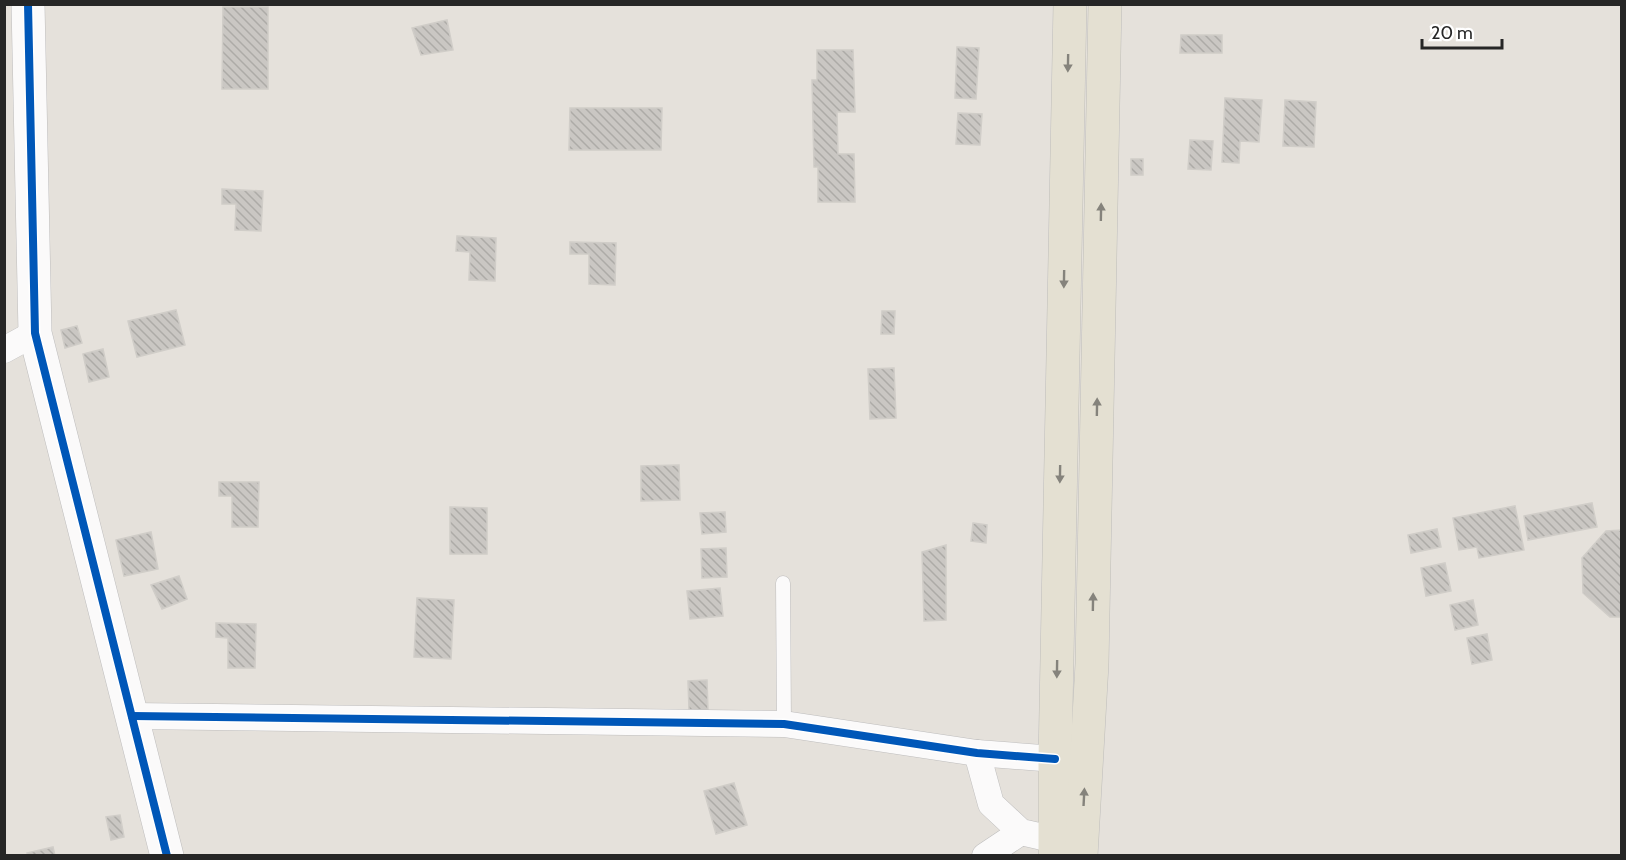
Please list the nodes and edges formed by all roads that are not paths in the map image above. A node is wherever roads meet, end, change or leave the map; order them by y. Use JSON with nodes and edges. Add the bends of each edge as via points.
{"nodes":[{"id":1,"x":28,"y":4,"type":"edge"},
{"id":2,"x":1070,"y":4,"type":"edge"},
{"id":3,"x":1105,"y":4,"type":"edge"},
{"id":4,"x":35,"y":333,"type":"junction"},
{"id":5,"x":4,"y":350,"type":"edge"},
{"id":6,"x":783,"y":583,"type":"dead end"},
{"id":7,"x":132,"y":716,"type":"junction"},
{"id":8,"x":784,"y":724,"type":"junction"},
{"id":9,"x":977,"y":753,"type":"junction"},
{"id":10,"x":1055,"y":759,"type":"junction"},
{"id":11,"x":1021,"y":832,"type":"junction"},
{"id":12,"x":1064,"y":850,"type":"edge"},
{"id":13,"x":167,"y":855,"type":"edge"},
{"id":14,"x":985,"y":855,"type":"edge"}],
"edges":[{"from":1,"to":4,"type":"street"},
{"from":2,"to":10,"type":"main road","one_way":true},
{"from":12,"to":3,"type":"main road","one_way":true,"via":[[1092,664]]},
{"from":4,"to":5,"type":"street"},
{"from":4,"to":7,"type":"street"},
{"from":6,"to":8,"type":"lane"},
{"from":7,"to":8,"type":"street"},
{"from":7,"to":13,"type":"street"},
{"from":8,"to":9,"type":"street"},
{"from":9,"to":10,"type":"street"},
{"from":9,"to":11,"type":"street","via":[[991,804]]},
{"from":10,"to":12,"type":"main road"},
{"from":11,"to":12,"type":"street"},
{"from":11,"to":14,"type":"street"}]}
